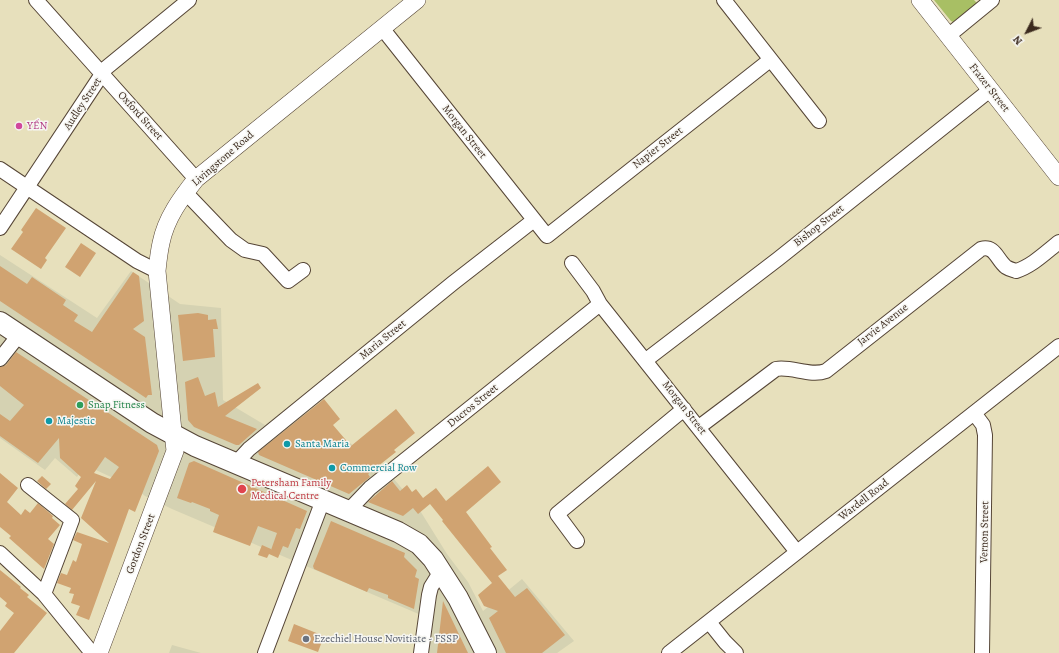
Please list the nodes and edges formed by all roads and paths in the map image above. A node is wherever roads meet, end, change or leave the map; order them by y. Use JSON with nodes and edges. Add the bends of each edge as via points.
{"nodes":[{"id":1,"x":36,"y":0,"type":"edge"},
{"id":2,"x":189,"y":0,"type":"edge"},
{"id":3,"x":417,"y":0,"type":"edge"},
{"id":4,"x":724,"y":0,"type":"edge"},
{"id":5,"x":920,"y":0,"type":"edge"},
{"id":6,"x":992,"y":0,"type":"edge"},
{"id":7,"x":382,"y":28,"type":"junction"},
{"id":8,"x":948,"y":36,"type":"junction"},
{"id":9,"x":770,"y":60,"type":"junction"},
{"id":10,"x":103,"y":74,"type":"junction"},
{"id":11,"x":990,"y":90,"type":"junction"},
{"id":12,"x":819,"y":120,"type":"dead end"},
{"id":13,"x":0,"y":169,"type":"edge"},
{"id":14,"x":1059,"y":177,"type":"edge"},
{"id":15,"x":196,"y":178,"type":"junction"},
{"id":16,"x":27,"y":188,"type":"junction"},
{"id":17,"x":185,"y":192,"type":"junction"},
{"id":18,"x":534,"y":220,"type":"junction"},
{"id":19,"x":0,"y":228,"type":"edge"},
{"id":20,"x":547,"y":236,"type":"joint"},
{"id":21,"x":1059,"y":242,"type":"edge"},
{"id":22,"x":572,"y":263,"type":"dead end"},
{"id":23,"x":303,"y":270,"type":"dead end"},
{"id":24,"x":157,"y":271,"type":"junction"},
{"id":25,"x":600,"y":304,"type":"junction"},
{"id":26,"x":0,"y":322,"type":"edge"},
{"id":27,"x":19,"y":335,"type":"junction"},
{"id":28,"x":1059,"y":346,"type":"edge"},
{"id":29,"x":0,"y":359,"type":"edge"},
{"id":30,"x":646,"y":360,"type":"junction"},
{"id":31,"x":684,"y":409,"type":"junction"},
{"id":32,"x":974,"y":413,"type":"junction"},
{"id":33,"x":699,"y":427,"type":"junction"},
{"id":34,"x":174,"y":434,"type":"junction"},
{"id":35,"x":236,"y":463,"type":"junction"},
{"id":36,"x":28,"y":485,"type":"dead end"},
{"id":37,"x":323,"y":500,"type":"junction"},
{"id":38,"x":348,"y":511,"type":"junction"},
{"id":39,"x":577,"y":541,"type":"dead end"},
{"id":40,"x":797,"y":552,"type":"junction"},
{"id":41,"x":0,"y":553,"type":"edge"},
{"id":42,"x":441,"y":571,"type":"junction"},
{"id":43,"x":44,"y":594,"type":"junction"},
{"id":44,"x":709,"y":622,"type":"junction"},
{"id":45,"x":92,"y":653,"type":"edge"},
{"id":46,"x":99,"y":653,"type":"edge"},
{"id":47,"x":265,"y":653,"type":"edge"},
{"id":48,"x":421,"y":653,"type":"edge"},
{"id":49,"x":486,"y":653,"type":"edge"},
{"id":50,"x":669,"y":653,"type":"edge"},
{"id":51,"x":736,"y":653,"type":"edge"},
{"id":52,"x":982,"y":653,"type":"edge"}],
"edges":[{"from":1,"to":10,"type":"street","name":"Oxford Street"},
{"from":2,"to":10,"type":"street","name":"Audley Street","via":[[118,57]]},
{"from":3,"to":7,"type":"main road","name":"Livingstone Road"},
{"from":4,"to":9,"type":"street"},
{"from":5,"to":8,"type":"main road","name":"Frazer Street"},
{"from":6,"to":8,"type":"street"},
{"from":7,"to":15,"type":"main road","name":"Livingstone Road"},
{"from":7,"to":18,"type":"street","name":"Morgan Street"},
{"from":8,"to":11,"type":"main road","name":"Frazer Street"},
{"from":9,"to":12,"type":"street"},
{"from":9,"to":20,"type":"street","name":"Napier Street"},
{"from":10,"to":15,"type":"street","name":"Oxford Street"},
{"from":10,"to":16,"type":"street","name":"Audley Street"},
{"from":11,"to":14,"type":"main road","name":"Frazer Street"},
{"from":11,"to":30,"type":"street","name":"Bishop Street","via":[[778,259]]},
{"from":13,"to":16,"type":"street"},
{"from":15,"to":17,"type":"main road","name":"Livingstone Road"},
{"from":16,"to":19,"type":"street","name":"Audley Street"},
{"from":16,"to":24,"type":"street","via":[[137,261]]},
{"from":17,"to":23,"type":"street","via":[[231,240],[245,250],[263,254],[288,281]]},
{"from":17,"to":24,"type":"main road","name":"Livingstone Road","via":[[170,216],[161,242]]},
{"from":18,"to":20,"type":"street","name":"Morgan Street"},
{"from":18,"to":35,"type":"street","name":"Maria Street","via":[[363,356]]},
{"from":21,"to":33,"type":"street","name":"Jarvie Avenue","via":[[1025,268],[1016,271],[1006,266],[992,250],[981,249],[826,370],[814,373],[776,369]]},
{"from":22,"to":25,"type":"street","name":"Morgan Street"},
{"from":24,"to":34,"type":"main road","name":"Livingstone Road"},
{"from":25,"to":30,"type":"street","name":"Morgan Street"},
{"from":25,"to":38,"type":"street","name":"Ducros Street","via":[[370,488]]},
{"from":26,"to":27,"type":"highway"},
{"from":27,"to":29,"type":"street"},
{"from":27,"to":34,"type":"highway","via":[[112,397]]},
{"from":28,"to":32,"type":"street","name":"Wardell Road"},
{"from":30,"to":31,"type":"street","name":"Morgan Street"},
{"from":31,"to":33,"type":"street","name":"Morgan Street"},
{"from":31,"to":39,"type":"street","via":[[557,514]]},
{"from":32,"to":40,"type":"street","name":"Wardell Road"},
{"from":32,"to":52,"type":"street","name":"Vernon Street","via":[[983,425],[985,435]]},
{"from":33,"to":40,"type":"street","name":"Morgan Street"},
{"from":34,"to":35,"type":"highway"},
{"from":34,"to":46,"type":"main road","name":"Gordon Street","via":[[173,459]]},
{"from":35,"to":37,"type":"highway"},
{"from":36,"to":43,"type":"street","via":[[72,520]]},
{"from":37,"to":38,"type":"highway"},
{"from":37,"to":47,"type":"street"},
{"from":38,"to":42,"type":"highway","via":[[409,537],[427,552]]},
{"from":40,"to":44,"type":"street","name":"Wardell Road"},
{"from":41,"to":43,"type":"street"},
{"from":42,"to":48,"type":"street","via":[[429,595]]},
{"from":42,"to":49,"type":"highway"},
{"from":43,"to":45,"type":"street"},
{"from":44,"to":50,"type":"street","name":"Wardell Road"},
{"from":44,"to":51,"type":"street"}]}
